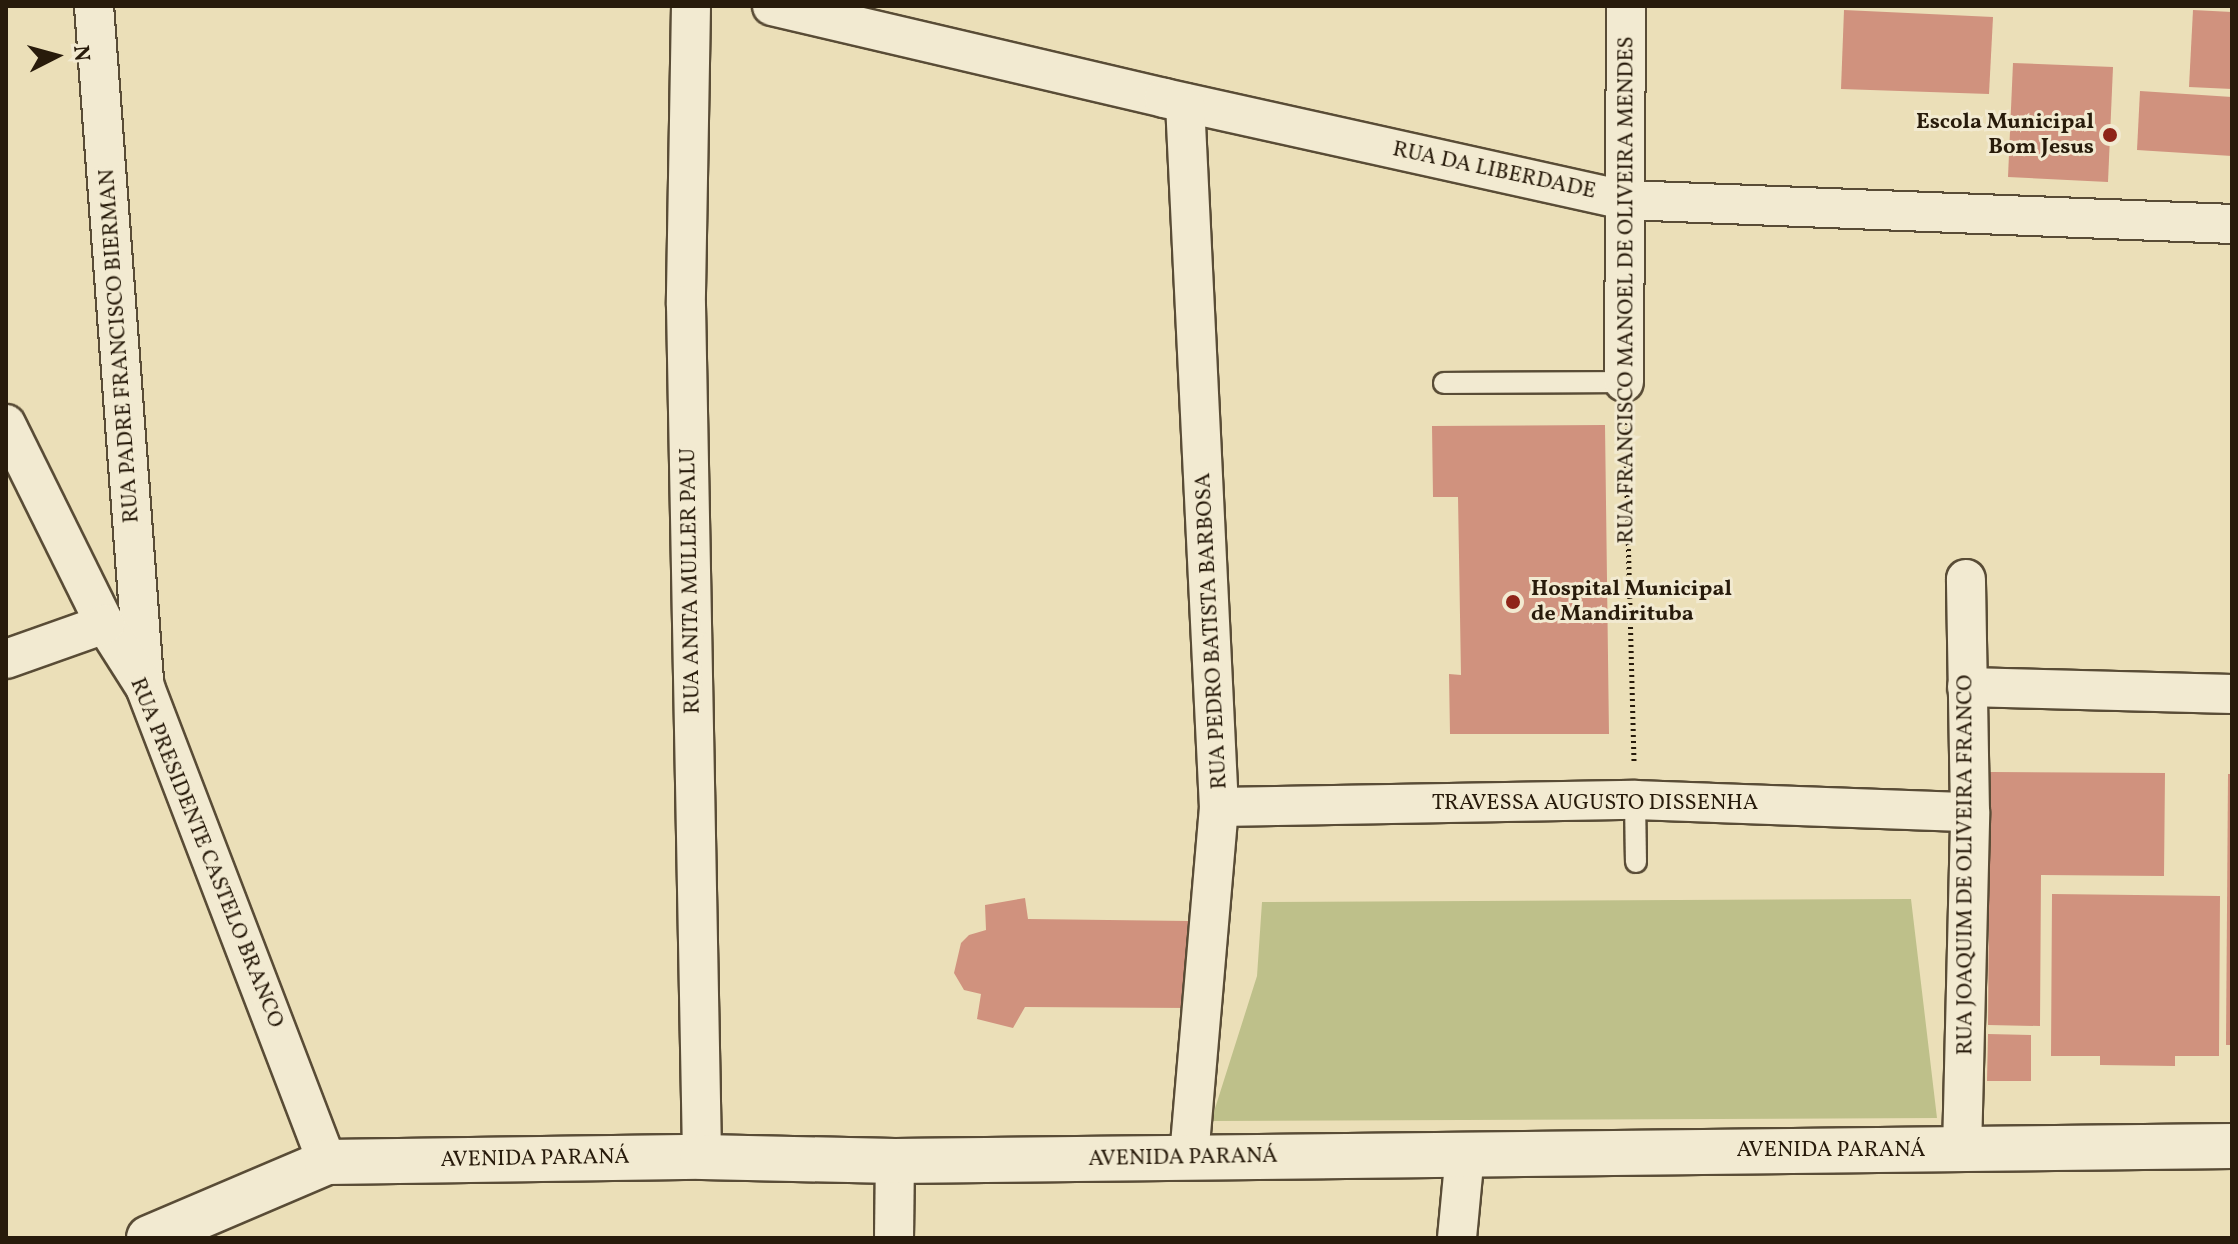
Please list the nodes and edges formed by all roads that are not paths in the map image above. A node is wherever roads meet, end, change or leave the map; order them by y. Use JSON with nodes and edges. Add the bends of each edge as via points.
{"nodes":[{"id":1,"x":94,"y":6,"type":"edge"},
{"id":2,"x":691,"y":6,"type":"edge"},
{"id":3,"x":772,"y":6,"type":"edge"},
{"id":4,"x":1626,"y":6,"type":"edge"},
{"id":5,"x":1185,"y":103,"type":"junction"},
{"id":6,"x":1625,"y":200,"type":"junction"},
{"id":7,"x":2232,"y":224,"type":"edge"},
{"id":8,"x":1624,"y":382,"type":"joint"},
{"id":9,"x":1444,"y":383,"type":"dead end"},
{"id":10,"x":6,"y":424,"type":"edge"},
{"id":11,"x":1966,"y":579,"type":"dead end"},
{"id":12,"x":105,"y":624,"type":"junction"},
{"id":13,"x":6,"y":659,"type":"edge"},
{"id":14,"x":145,"y":687,"type":"junction"},
{"id":15,"x":1967,"y":687,"type":"junction"},
{"id":16,"x":2232,"y":694,"type":"edge"},
{"id":17,"x":1635,"y":800,"type":"junction"},
{"id":18,"x":1219,"y":807,"type":"junction"},
{"id":19,"x":1970,"y":812,"type":"junction"},
{"id":20,"x":1636,"y":862,"type":"dead end"},
{"id":21,"x":2232,"y":1146,"type":"edge"},
{"id":22,"x":1962,"y":1151,"type":"junction"},
{"id":23,"x":1465,"y":1154,"type":"junction"},
{"id":24,"x":702,"y":1157,"type":"junction"},
{"id":25,"x":1189,"y":1158,"type":"junction"},
{"id":26,"x":895,"y":1161,"type":"junction"},
{"id":27,"x":327,"y":1162,"type":"junction"},
{"id":28,"x":149,"y":1238,"type":"edge"},
{"id":29,"x":894,"y":1238,"type":"edge"},
{"id":30,"x":1457,"y":1238,"type":"edge"}],
"edges":[{"from":1,"to":14,"type":"street","name":"RUA PADRE FRANCISCO BIERMAN"},
{"from":2,"to":24,"type":"street","name":"RUA ANITA MULLER PALU","via":[[686,305]]},
{"from":3,"to":5,"type":"street","name":"RUA DA LIBERDADE"},
{"from":4,"to":6,"type":"street","name":"RUA FRANCISCO MANOEL DE OLIVEIRA MENDES"},
{"from":5,"to":6,"type":"street","name":"RUA DA LIBERDADE"},
{"from":5,"to":18,"type":"street","name":"RUA PEDRO BATISTA BARBOSA"},
{"from":6,"to":7,"type":"street","name":"RUA DA LIBERDADE"},
{"from":6,"to":8,"type":"street","name":"RUA FRANCISCO MANOEL DE OLIVEIRA MENDES"},
{"from":8,"to":9,"type":"lane"},
{"from":10,"to":12,"type":"street","name":"RUA PRESIDENTE CASTELO BRANCO"},
{"from":11,"to":15,"type":"street","name":"RUA JOAQUIM DE OLIVEIRA FRANCO"},
{"from":12,"to":13,"type":"street"},
{"from":12,"to":14,"type":"street","name":"RUA PRESIDENTE CASTELO BRANCO"},
{"from":14,"to":27,"type":"street","name":"RUA PRESIDENTE CASTELO BRANCO"},
{"from":15,"to":16,"type":"street"},
{"from":15,"to":19,"type":"street","name":"RUA JOAQUIM DE OLIVEIRA FRANCO"},
{"from":17,"to":18,"type":"street","name":"TRAVESSA AUGUSTO DISSENHA"},
{"from":17,"to":19,"type":"street","name":"TRAVESSA AUGUSTO DISSENHA"},
{"from":17,"to":20,"type":"lane"},
{"from":18,"to":25,"type":"street","name":"RUA PEDRO BATISTA BARBOSA"},
{"from":19,"to":22,"type":"street","name":"RUA JOAQUIM DE OLIVEIRA FRANCO"},
{"from":21,"to":22,"type":"street","name":"AVENIDA PARANÁ"},
{"from":22,"to":23,"type":"street","name":"AVENIDA PARANÁ"},
{"from":23,"to":25,"type":"street","name":"AVENIDA PARANÁ"},
{"from":23,"to":30,"type":"street"},
{"from":24,"to":26,"type":"street","name":"AVENIDA PARANÁ"},
{"from":24,"to":27,"type":"street","name":"AVENIDA PARANÁ"},
{"from":25,"to":26,"type":"street","name":"AVENIDA PARANÁ"},
{"from":26,"to":29,"type":"street"},
{"from":27,"to":28,"type":"street","name":"AVENIDA PARANÁ"}]}
